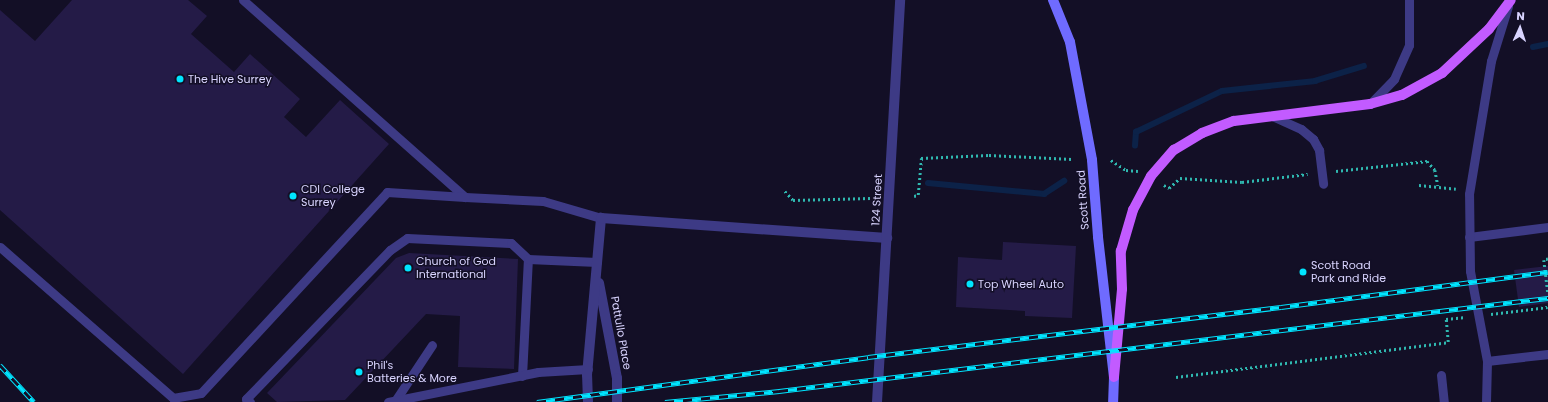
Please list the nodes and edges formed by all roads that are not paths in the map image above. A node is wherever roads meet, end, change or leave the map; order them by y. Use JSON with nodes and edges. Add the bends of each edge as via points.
{"nodes":[{"id":1,"x":243,"y":0,"type":"edge"},
{"id":2,"x":900,"y":0,"type":"edge"},
{"id":3,"x":1053,"y":0,"type":"edge"},
{"id":4,"x":1409,"y":0,"type":"edge"},
{"id":5,"x":1510,"y":2,"type":"edge"},
{"id":6,"x":1370,"y":104,"type":"junction"},
{"id":7,"x":1270,"y":115,"type":"junction"},
{"id":8,"x":1323,"y":184,"type":"dead end"},
{"id":9,"x":465,"y":197,"type":"junction"},
{"id":10,"x":601,"y":218,"type":"junction"},
{"id":11,"x":1548,"y":227,"type":"edge"},
{"id":12,"x":1469,"y":237,"type":"junction"},
{"id":13,"x":887,"y":238,"type":"junction"},
{"id":14,"x":0,"y":247,"type":"edge"},
{"id":15,"x":528,"y":259,"type":"junction"},
{"id":16,"x":597,"y":266,"type":"junction"},
{"id":17,"x":432,"y":345,"type":"dead end"},
{"id":18,"x":1548,"y":354,"type":"edge"},
{"id":19,"x":1487,"y":360,"type":"junction"},
{"id":20,"x":588,"y":368,"type":"junction"},
{"id":21,"x":1441,"y":375,"type":"dead end"},
{"id":22,"x":522,"y":376,"type":"junction"},
{"id":23,"x":1114,"y":377,"type":"junction"},
{"id":24,"x":392,"y":401,"type":"edge"},
{"id":25,"x":250,"y":402,"type":"edge"},
{"id":26,"x":588,"y":402,"type":"edge"},
{"id":27,"x":617,"y":402,"type":"edge"},
{"id":28,"x":878,"y":402,"type":"edge"},
{"id":29,"x":1113,"y":402,"type":"edge"},
{"id":30,"x":1444,"y":402,"type":"edge"},
{"id":31,"x":1486,"y":402,"type":"edge"}],
"edges":[{"from":1,"to":9,"type":"lane"},
{"from":2,"to":13,"type":"street","name":"124 Street"},
{"from":3,"to":23,"type":"main road","name":"Scott Road","via":[[1070,42],[1085,111]]},
{"from":4,"to":6,"type":"lane","via":[[1409,45],[1394,79]]},
{"from":5,"to":6,"type":"main road","via":[[1489,28],[1442,72],[1402,94]]},
{"from":5,"to":12,"type":"lane","via":[[1491,61],[1469,194]]},
{"from":6,"to":7,"type":"main road"},
{"from":7,"to":8,"type":"lane","via":[[1302,129],[1313,139],[1319,150]]},
{"from":7,"to":23,"type":"main road","via":[[1234,121],[1202,133],[1174,150],[1151,176],[1132,210],[1122,251],[1122,288]]},
{"from":9,"to":10,"type":"lane","via":[[543,201]]},
{"from":9,"to":14,"type":"lane","via":[[387,192],[201,393],[173,398]]},
{"from":10,"to":13,"type":"street"},
{"from":10,"to":16,"type":"street","name":"Pattullo Place"},
{"from":11,"to":12,"type":"lane"},
{"from":12,"to":19,"type":"lane","via":[[1470,271]]},
{"from":13,"to":28,"type":"street","name":"124 Street"},
{"from":15,"to":16,"type":"lane"},
{"from":15,"to":22,"type":"lane"},
{"from":15,"to":25,"type":"lane","via":[[511,242],[407,238],[390,250],[246,399]]},
{"from":16,"to":20,"type":"street","name":"Pattullo Place"},
{"from":16,"to":27,"type":"street","name":"Pattullo Place","via":[[616,378]]},
{"from":17,"to":24,"type":"lane"},
{"from":18,"to":19,"type":"lane"},
{"from":19,"to":31,"type":"lane"},
{"from":20,"to":22,"type":"lane"},
{"from":20,"to":26,"type":"street","name":"Pattullo Place"},
{"from":21,"to":30,"type":"lane"},
{"from":22,"to":24,"type":"lane"},
{"from":23,"to":29,"type":"main road","name":"Scott Road"}]}
